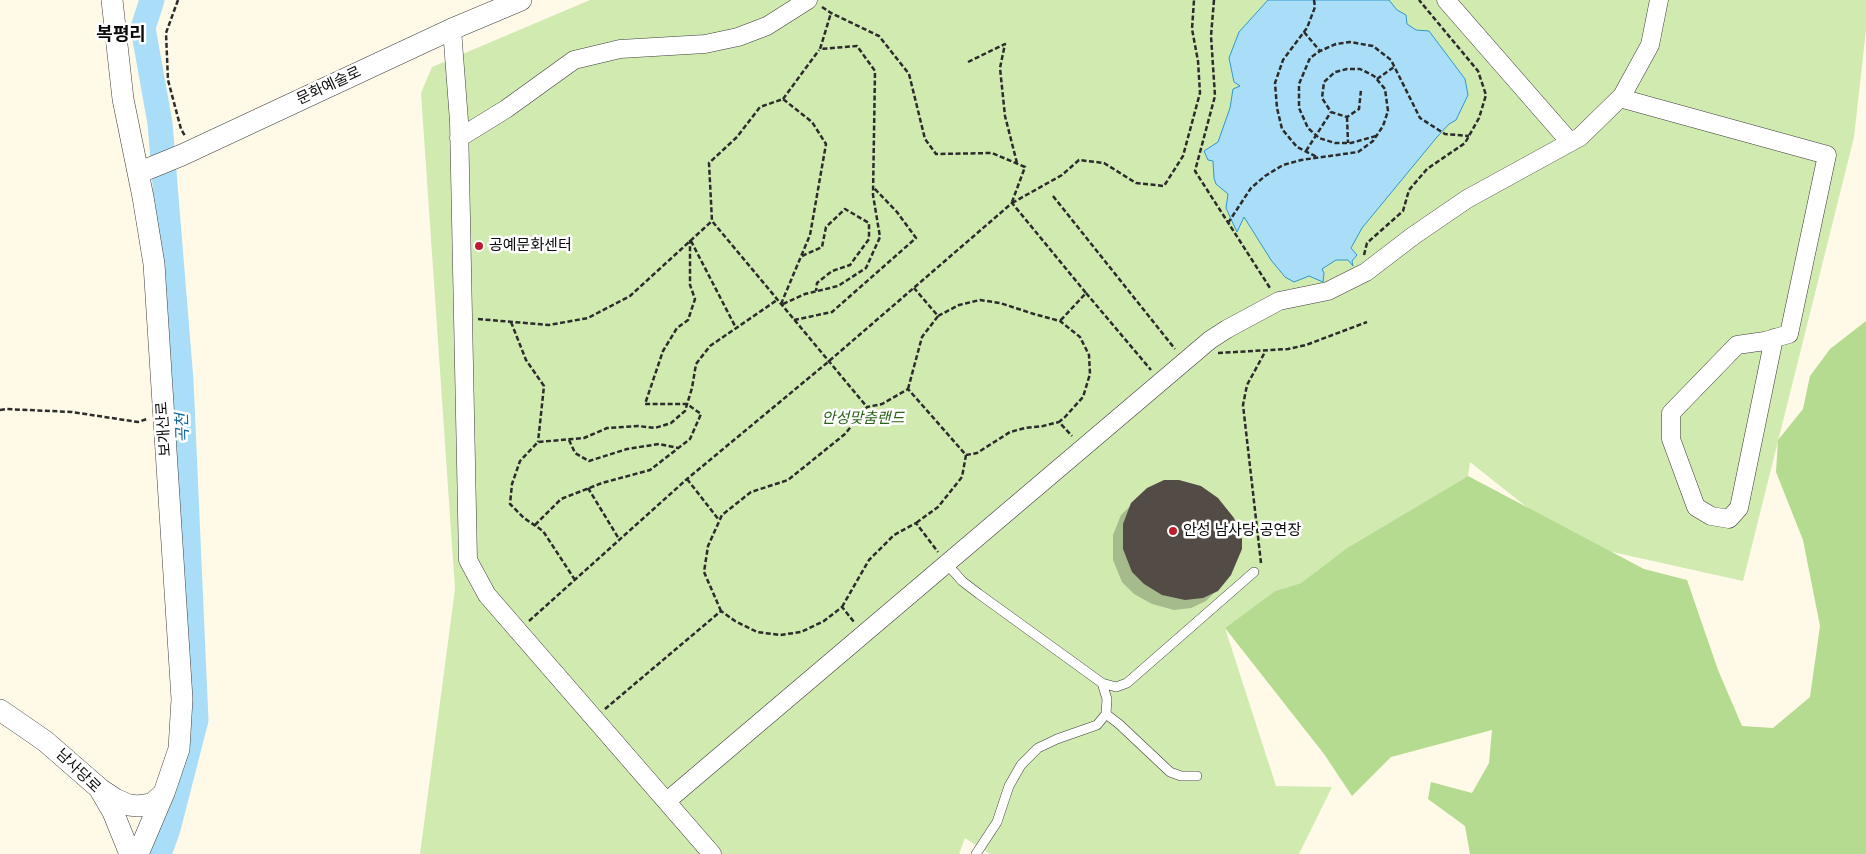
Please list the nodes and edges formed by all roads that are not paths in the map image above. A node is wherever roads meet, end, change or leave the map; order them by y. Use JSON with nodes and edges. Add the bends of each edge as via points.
{"nodes":[{"id":1,"x":112,"y":0,"type":"edge"},
{"id":2,"x":521,"y":0,"type":"edge"},
{"id":3,"x":1446,"y":0,"type":"edge"},
{"id":4,"x":1659,"y":0,"type":"edge"},
{"id":5,"x":814,"y":2,"type":"edge"},
{"id":6,"x":452,"y":29,"type":"junction"},
{"id":7,"x":1620,"y":98,"type":"junction"},
{"id":8,"x":459,"y":138,"type":"junction"},
{"id":9,"x":1570,"y":142,"type":"junction"},
{"id":10,"x":146,"y":169,"type":"junction"},
{"id":11,"x":1774,"y":338,"type":"junction"},
{"id":12,"x":947,"y":564,"type":"junction"},
{"id":13,"x":1254,"y":572,"type":"road end"},
{"id":14,"x":1102,"y":683,"type":"junction"},
{"id":15,"x":0,"y":710,"type":"edge"},
{"id":16,"x":1106,"y":714,"type":"junction"},
{"id":17,"x":1197,"y":776,"type":"dead end"},
{"id":18,"x":99,"y":788,"type":"junction"},
{"id":19,"x":164,"y":793,"type":"junction"},
{"id":20,"x":667,"y":801,"type":"junction"},
{"id":21,"x":130,"y":854,"type":"edge"},
{"id":22,"x":138,"y":854,"type":"edge"},
{"id":23,"x":712,"y":854,"type":"edge"},
{"id":24,"x":976,"y":854,"type":"edge"}],
"edges":[{"from":1,"to":10,"type":"street","name":"보개산로","via":[[123,99]]},
{"from":2,"to":6,"type":"street","name":"문화예술로"},
{"from":3,"to":9,"type":"street"},
{"from":4,"to":7,"type":"street","via":[[1650,46]]},
{"from":5,"to":8,"type":"street","via":[[768,26],[738,37],[706,44],[620,49],[574,60]]},
{"from":6,"to":8,"type":"street"},
{"from":6,"to":10,"type":"street","name":"문화예술로"},
{"from":7,"to":9,"type":"street","via":[[1580,137]]},
{"from":7,"to":11,"type":"street","via":[[1827,155],[1789,334]]},
{"from":8,"to":20,"type":"street","via":[[468,560],[487,594]]},
{"from":9,"to":12,"type":"street","via":[[1467,199],[1362,274],[1328,291],[1279,301],[1227,329]]},
{"from":10,"to":19,"type":"street","name":"보개산로","via":[[144,197],[154,264],[182,699],[178,749]]},
{"from":11,"to":11,"type":"street","via":[[1737,345],[1671,413],[1671,439],[1696,507],[1711,516],[1729,519],[1739,508]]},
{"from":12,"to":14,"type":"lane","via":[[962,581]]},
{"from":12,"to":20,"type":"street"},
{"from":13,"to":14,"type":"lane","via":[[1128,683],[1116,687]]},
{"from":14,"to":16,"type":"lane","via":[[1107,699]]},
{"from":15,"to":18,"type":"street","name":"남사당로","via":[[45,740]]},
{"from":16,"to":17,"type":"lane","via":[[1170,772]]},
{"from":16,"to":24,"type":"lane","via":[[1097,726],[1038,748],[1021,765],[1009,786],[996,822]]},
{"from":18,"to":19,"type":"street","via":[[115,799],[138,806],[152,804]]},
{"from":18,"to":21,"type":"street","name":"남사당로"},
{"from":19,"to":22,"type":"street","name":"보개산로"},
{"from":20,"to":23,"type":"street"}]}
